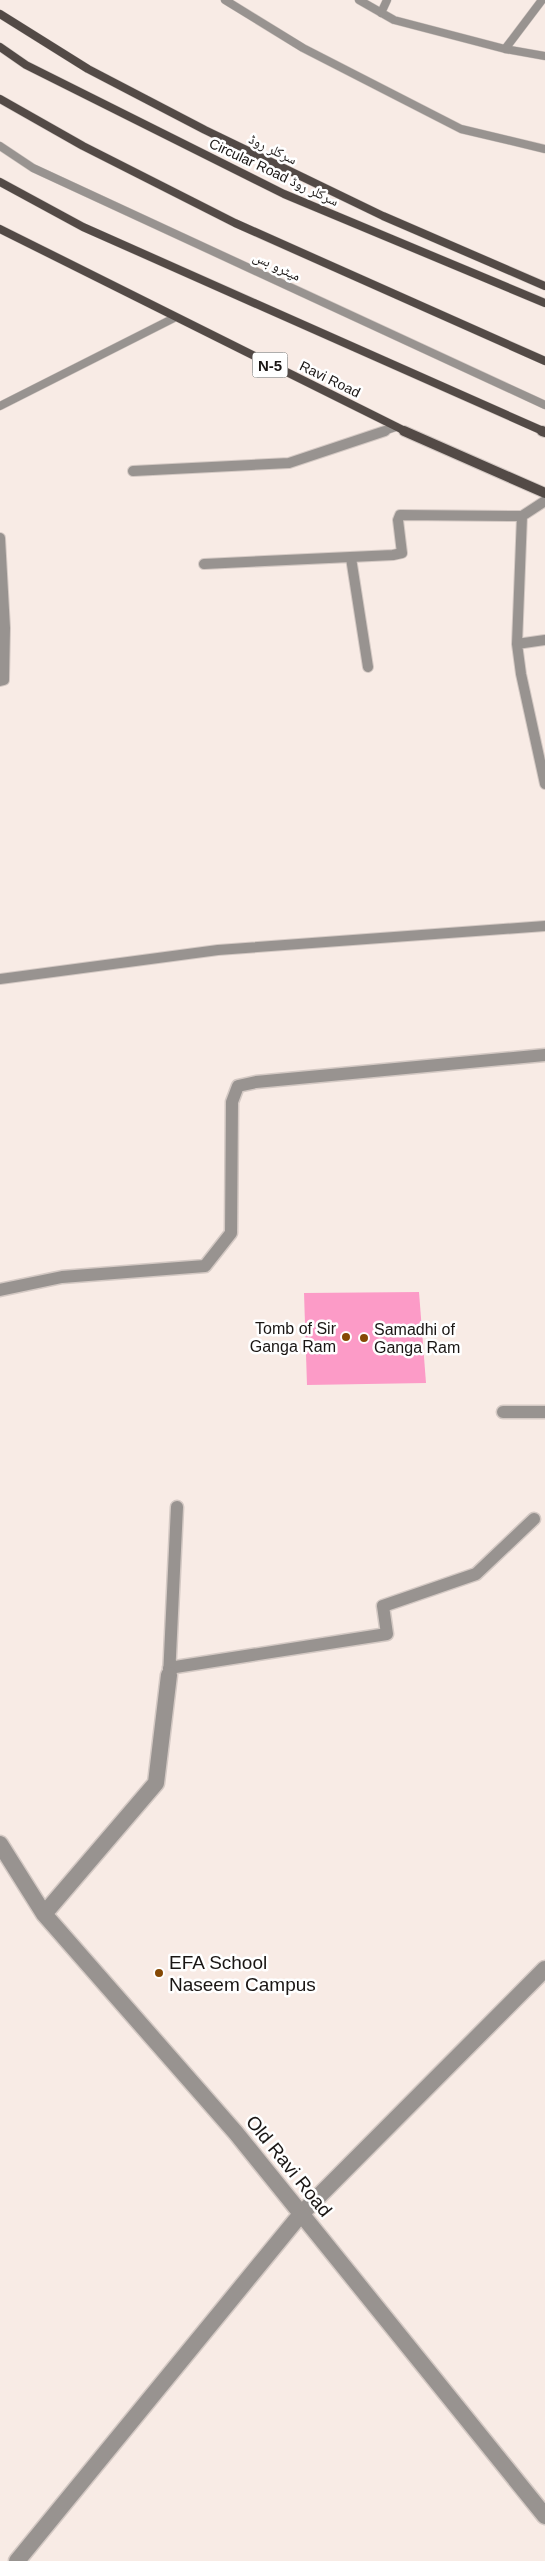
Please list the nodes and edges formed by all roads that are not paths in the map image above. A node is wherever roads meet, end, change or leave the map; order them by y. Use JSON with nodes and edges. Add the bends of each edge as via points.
{"nodes":[{"id":1,"x":225,"y":0,"type":"edge"},
{"id":2,"x":358,"y":0,"type":"edge"},
{"id":3,"x":387,"y":0,"type":"edge"},
{"id":4,"x":542,"y":0,"type":"edge"},
{"id":5,"x":381,"y":13,"type":"junction"},
{"id":6,"x":0,"y":14,"type":"edge"},
{"id":7,"x":0,"y":47,"type":"edge"},
{"id":8,"x":505,"y":49,"type":"junction"},
{"id":9,"x":545,"y":56,"type":"edge"},
{"id":10,"x":0,"y":99,"type":"edge"},
{"id":11,"x":0,"y":146,"type":"edge"},
{"id":12,"x":545,"y":149,"type":"edge"},
{"id":13,"x":0,"y":182,"type":"edge"},
{"id":14,"x":0,"y":229,"type":"edge"},
{"id":15,"x":545,"y":286,"type":"edge"},
{"id":16,"x":545,"y":303,"type":"edge"},
{"id":17,"x":174,"y":318,"type":"junction"},
{"id":18,"x":545,"y":361,"type":"edge"},
{"id":19,"x":545,"y":405,"type":"edge"},
{"id":20,"x":0,"y":406,"type":"edge"},
{"id":21,"x":396,"y":427,"type":"junction"},
{"id":22,"x":545,"y":432,"type":"edge"},
{"id":23,"x":133,"y":471,"type":"dead end"},
{"id":24,"x":545,"y":493,"type":"edge"},
{"id":25,"x":545,"y":501,"type":"edge"},
{"id":26,"x":522,"y":516,"type":"junction"},
{"id":27,"x":0,"y":538,"type":"edge"},
{"id":28,"x":351,"y":558,"type":"junction"},
{"id":29,"x":204,"y":564,"type":"dead end"},
{"id":30,"x":545,"y":640,"type":"edge"},
{"id":31,"x":517,"y":644,"type":"junction"},
{"id":32,"x":368,"y":667,"type":"dead end"},
{"id":33,"x":0,"y":680,"type":"edge"},
{"id":34,"x":542,"y":753,"type":"edge"},
{"id":35,"x":545,"y":784,"type":"edge"},
{"id":36,"x":545,"y":926,"type":"edge"},
{"id":37,"x":0,"y":979,"type":"edge"},
{"id":38,"x":545,"y":1055,"type":"edge"},
{"id":39,"x":0,"y":1290,"type":"edge"},
{"id":40,"x":502,"y":1412,"type":"dead end"},
{"id":41,"x":545,"y":1412,"type":"edge"},
{"id":42,"x":178,"y":1507,"type":"dead end"},
{"id":43,"x":534,"y":1519,"type":"dead end"},
{"id":44,"x":169,"y":1668,"type":"junction"},
{"id":45,"x":0,"y":1844,"type":"edge"},
{"id":46,"x":44,"y":1914,"type":"junction"},
{"id":47,"x":545,"y":1969,"type":"edge"},
{"id":48,"x":301,"y":2214,"type":"junction"},
{"id":49,"x":545,"y":2516,"type":"edge"},
{"id":50,"x":17,"y":2561,"type":"edge"}],
"edges":[{"from":1,"to":12,"type":"street","via":[[303,48],[461,129]]},
{"from":2,"to":5,"type":"street"},
{"from":3,"to":5,"type":"street"},
{"from":4,"to":8,"type":"street"},
{"from":5,"to":8,"type":"street","via":[[394,20]]},
{"from":6,"to":15,"type":"main road","name":"سرکلر روڈ","via":[[88,69],[205,130],[383,216]]},
{"from":7,"to":16,"type":"main road","name":"Circular Road سرکلر روڈ","via":[[26,65],[284,194]]},
{"from":8,"to":9,"type":"street"},
{"from":10,"to":18,"type":"main road","via":[[83,146],[234,223]]},
{"from":11,"to":19,"type":"street","name":"میٹرو بس","via":[[33,168]]},
{"from":13,"to":22,"type":"main road","via":[[83,227]]},
{"from":14,"to":17,"type":"main road","name":"Ravi Road","number":"N-5"},
{"from":17,"to":20,"type":"street"},
{"from":17,"to":21,"type":"main road","name":"Ravi Road","number":"N-5"},
{"from":21,"to":23,"type":"street","via":[[289,463]]},
{"from":21,"to":24,"type":"main road","name":"Ravi Road","number":"N-5"},
{"from":25,"to":26,"type":"street"},
{"from":26,"to":28,"type":"street","via":[[400,515],[402,553]]},
{"from":26,"to":31,"type":"street"},
{"from":27,"to":33,"type":"street","via":[[5,628],[4,680]]},
{"from":28,"to":29,"type":"street"},
{"from":28,"to":32,"type":"street"},
{"from":30,"to":31,"type":"street"},
{"from":31,"to":34,"type":"street"},
{"from":34,"to":35,"type":"street"},
{"from":36,"to":37,"type":"street","via":[[218,950]]},
{"from":38,"to":39,"type":"street","via":[[238,1086],[232,1102],[231,1233],[205,1266],[62,1277]]},
{"from":40,"to":41,"type":"street"},
{"from":42,"to":44,"type":"street"},
{"from":43,"to":44,"type":"street","via":[[476,1574],[383,1606],[387,1634]]},
{"from":44,"to":46,"type":"street","via":[[156,1783]]},
{"from":45,"to":46,"type":"street","name":"Old Ravi Road"},
{"from":46,"to":48,"type":"street","name":"Old Ravi Road","via":[[236,2133]]},
{"from":47,"to":48,"type":"street"},
{"from":48,"to":49,"type":"street","name":"Old Ravi Road"},
{"from":48,"to":50,"type":"street"}]}
